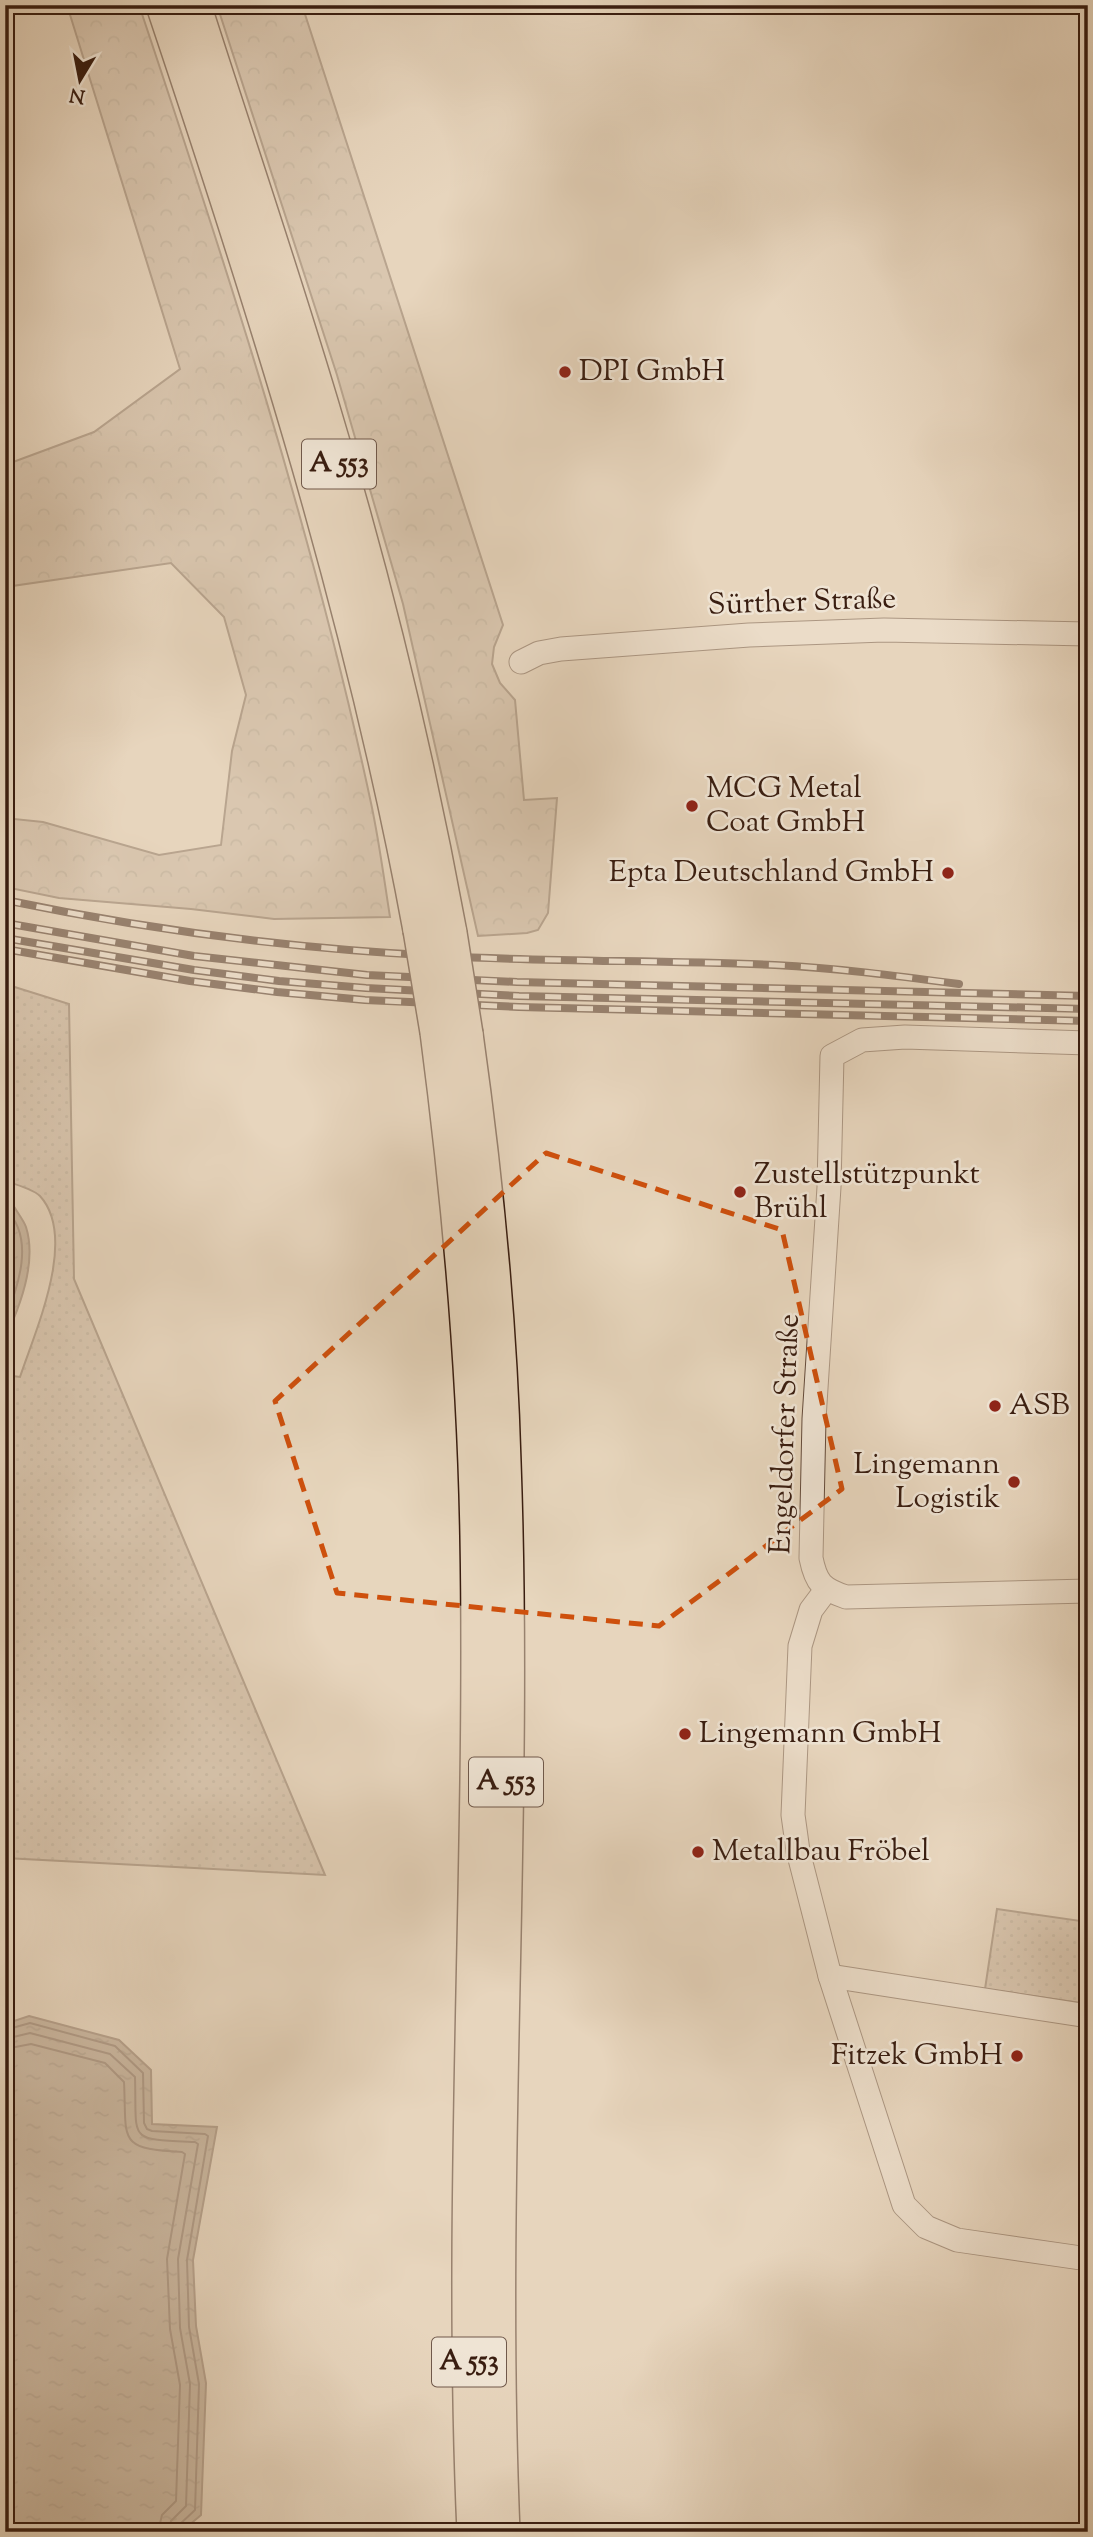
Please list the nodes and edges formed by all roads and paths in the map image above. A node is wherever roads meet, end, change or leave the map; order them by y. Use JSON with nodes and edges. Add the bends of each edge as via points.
{"nodes":[{"id":1,"x":163,"y":5,"type":"edge"},
{"id":2,"x":194,"y":5,"type":"edge"},
{"id":3,"x":1088,"y":634,"type":"edge"},
{"id":4,"x":522,"y":662,"type":"dead end"},
{"id":5,"x":435,"y":931,"type":"junction"},
{"id":6,"x":451,"y":1033,"type":"junction"},
{"id":7,"x":1088,"y":1043,"type":"edge"},
{"id":8,"x":826,"y":1590,"type":"junction"},
{"id":9,"x":1088,"y":1591,"type":"edge"},
{"id":10,"x":830,"y":1976,"type":"junction"},
{"id":11,"x":1088,"y":2016,"type":"edge"},
{"id":12,"x":1088,"y":2259,"type":"edge"},
{"id":13,"x":474,"y":2532,"type":"edge"},
{"id":14,"x":503,"y":2532,"type":"edge"}],
"edges":[{"from":1,"to":5,"type":"highway","number":"A 553","via":[[313,477]]},
{"from":2,"to":5,"type":"highway","number":"A 553","via":[[316,385],[366,558],[416,764]]},
{"from":3,"to":4,"type":"street","name":"Sürther Straße","via":[[884,630],[749,635],[561,649]]},
{"from":5,"to":6,"type":"highway","number":"A 553","bridge":true},
{"from":6,"to":13,"type":"highway","number":"A 553","via":[[476,1473],[478,1691],[468,2295]]},
{"from":6,"to":14,"type":"highway","number":"A 553","via":[[478,1119],[495,1289],[505,1484],[507,1749],[497,2266]]},
{"from":7,"to":8,"type":"street","name":"Engeldorfer Straße","via":[[905,1037],[862,1040],[832,1056],[811,1558],[814,1574]]},
{"from":8,"to":9,"type":"street","name":"Engeldorfer Straße","via":[[846,1597]]},
{"from":8,"to":10,"type":"street","via":[[811,1610],[800,1646],[793,1815]]},
{"from":10,"to":11,"type":"street"},
{"from":10,"to":12,"type":"street","via":[[904,2205],[926,2228],[957,2239]]}]}
